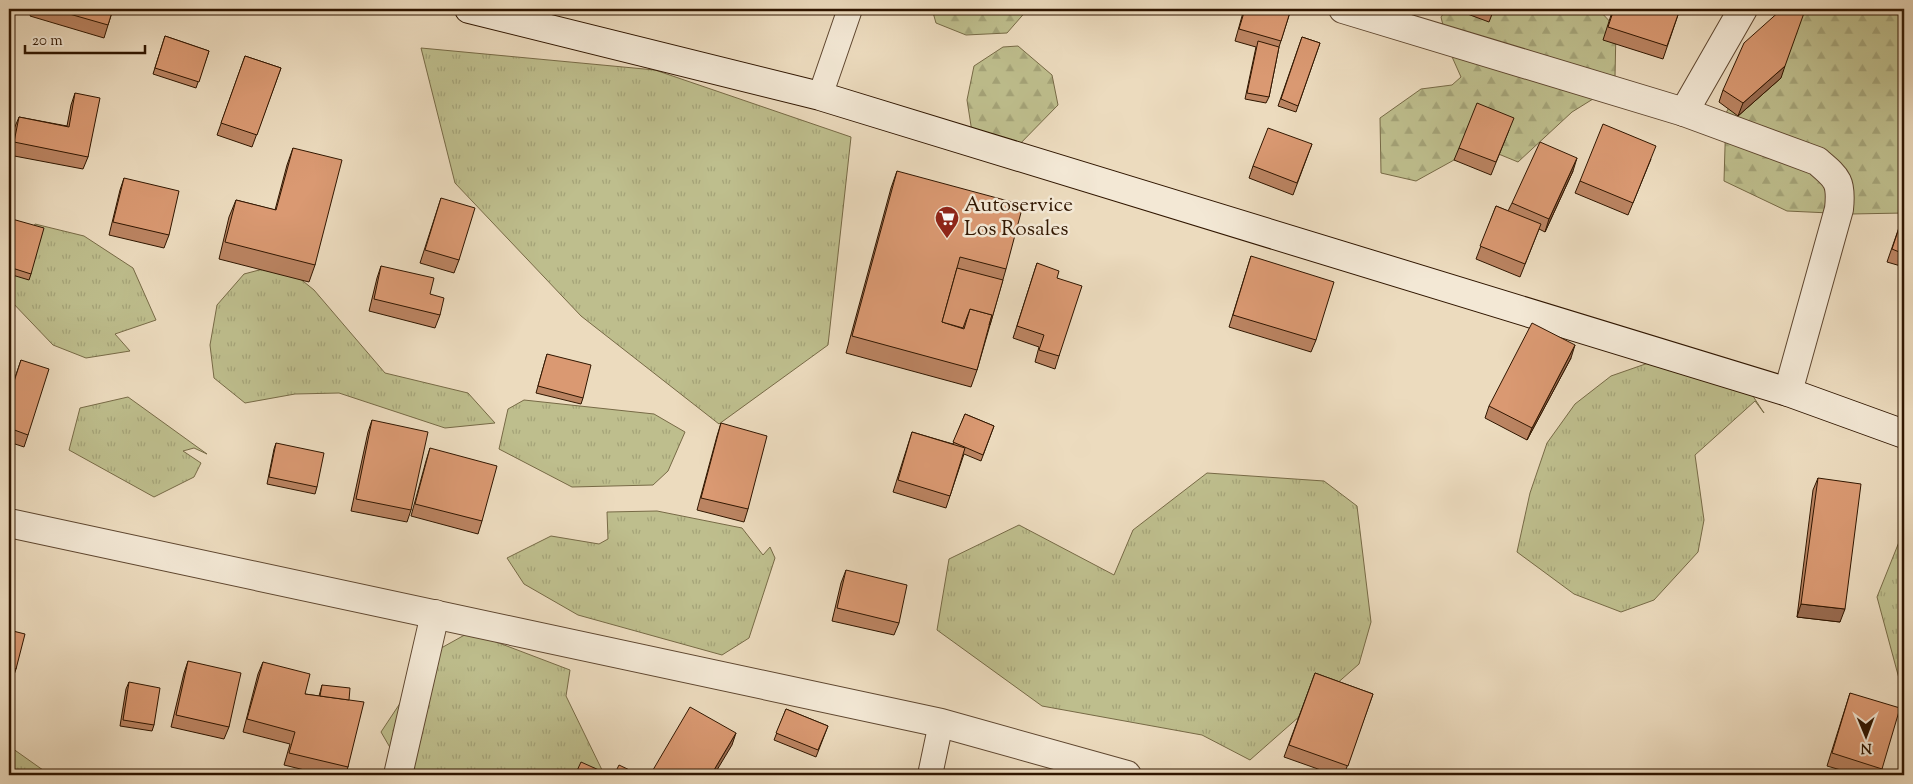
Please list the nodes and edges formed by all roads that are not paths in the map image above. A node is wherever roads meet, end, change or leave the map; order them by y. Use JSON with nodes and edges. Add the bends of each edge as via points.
{"nodes":[{"id":1,"x":469,"y":9,"type":"edge"},
{"id":2,"x":850,"y":9,"type":"edge"},
{"id":3,"x":1343,"y":9,"type":"edge"},
{"id":4,"x":1743,"y":9,"type":"edge"},
{"id":5,"x":820,"y":96,"type":"junction"},
{"id":6,"x":1684,"y":112,"type":"junction"},
{"id":7,"x":1788,"y":392,"type":"junction"},
{"id":8,"x":1904,"y":434,"type":"edge"},
{"id":9,"x":9,"y":522,"type":"edge"},
{"id":10,"x":435,"y":614,"type":"junction"},
{"id":11,"x":941,"y":723,"type":"junction"},
{"id":12,"x":398,"y":775,"type":"edge"},
{"id":13,"x":930,"y":775,"type":"edge"},
{"id":14,"x":1127,"y":775,"type":"edge"}],
"edges":[{"from":1,"to":5,"type":"street"},
{"from":2,"to":5,"type":"lane"},
{"from":3,"to":6,"type":"street"},
{"from":4,"to":6,"type":"street"},
{"from":5,"to":7,"type":"street"},
{"from":6,"to":7,"type":"street","via":[[1816,161],[1834,175],[1841,191],[1839,209]]},
{"from":7,"to":8,"type":"street"},
{"from":9,"to":10,"type":"street"},
{"from":10,"to":11,"type":"street"},
{"from":10,"to":12,"type":"street"},
{"from":11,"to":13,"type":"lane"},
{"from":11,"to":14,"type":"street"}]}
